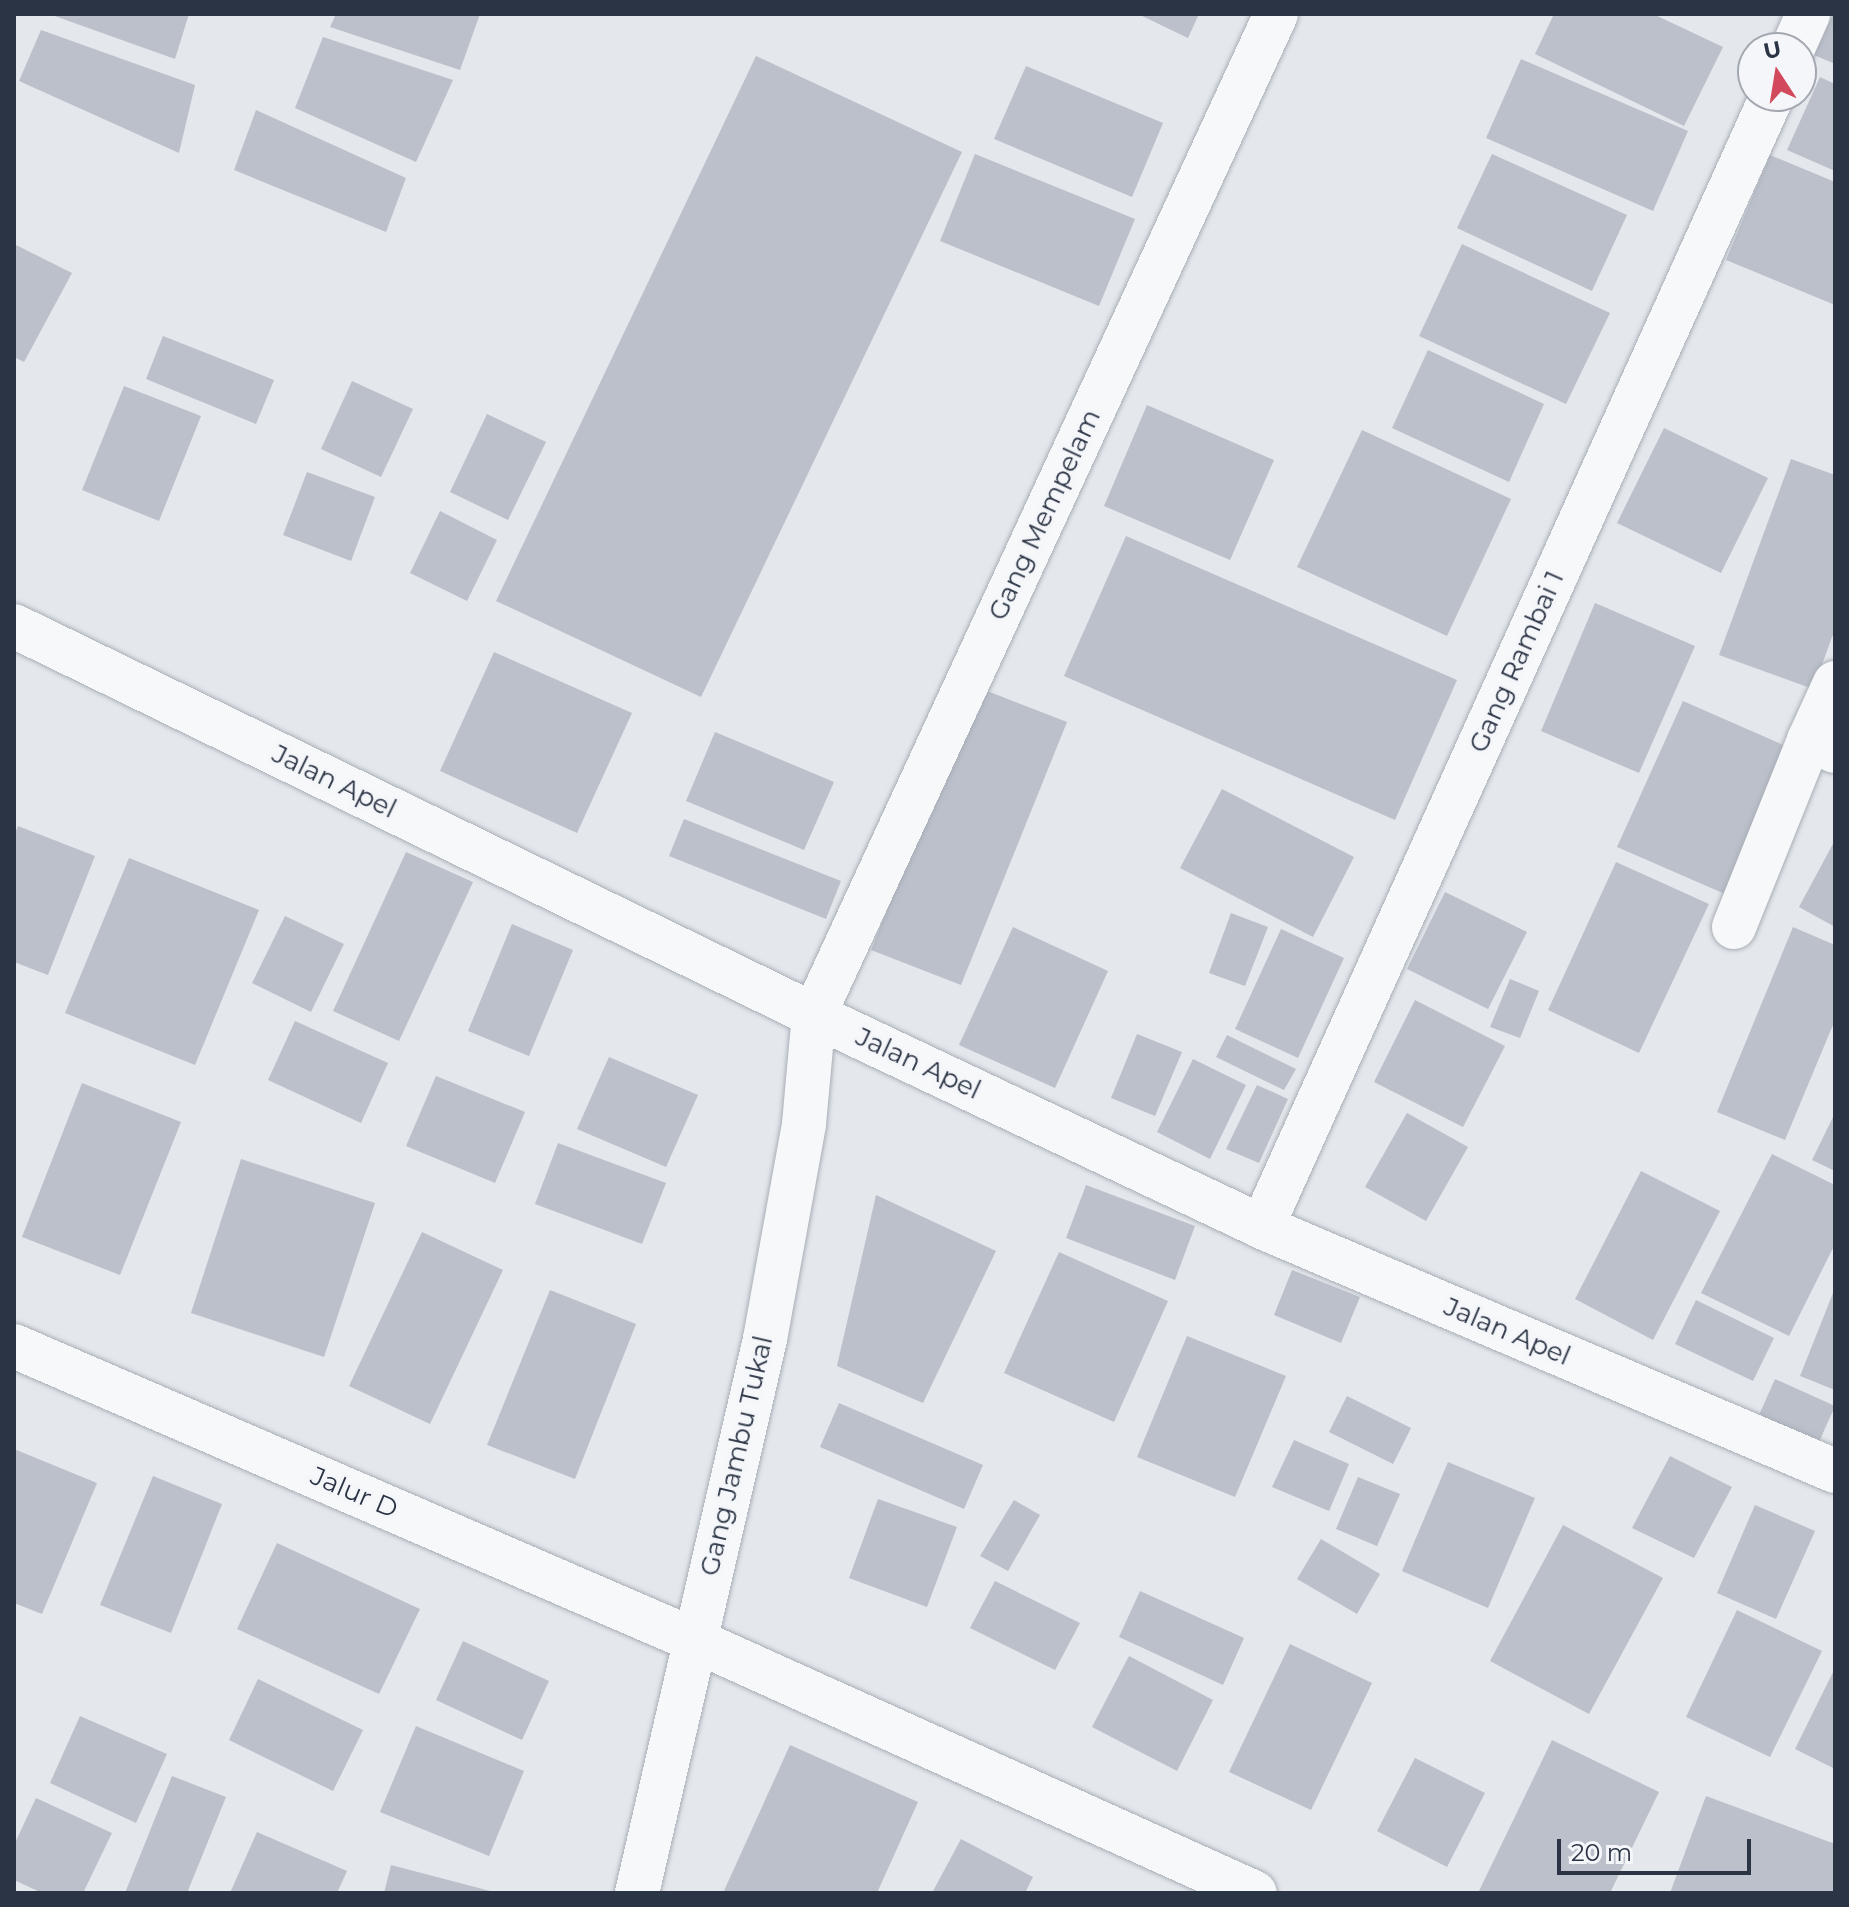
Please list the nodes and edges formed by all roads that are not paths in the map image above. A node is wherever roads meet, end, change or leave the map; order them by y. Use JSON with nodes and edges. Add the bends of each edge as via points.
{"nodes":[{"id":1,"x":1276,"y":14,"type":"edge"},
{"id":2,"x":1765,"y":112,"type":"edge"},
{"id":3,"x":14,"y":626,"type":"edge"},
{"id":4,"x":1835,"y":683,"type":"edge"},
{"id":5,"x":1822,"y":746,"type":"edge"},
{"id":6,"x":1734,"y":927,"type":"dead end"},
{"id":7,"x":814,"y":1015,"type":"junction"},
{"id":8,"x":1262,"y":1227,"type":"junction"},
{"id":9,"x":14,"y":1346,"type":"edge"},
{"id":10,"x":1835,"y":1471,"type":"edge"},
{"id":11,"x":694,"y":1640,"type":"junction"},
{"id":12,"x":637,"y":1893,"type":"edge"},
{"id":13,"x":1255,"y":1893,"type":"edge"}],
"edges":[{"from":1,"to":7,"type":"street","name":"Gang Mempelam"},
{"from":2,"to":8,"type":"street","name":"Gang Rambai 1"},
{"from":3,"to":7,"type":"street","name":"Jalan Apel"},
{"from":4,"to":5,"type":"street"},
{"from":5,"to":6,"type":"street"},
{"from":7,"to":8,"type":"street","name":"Jalan Apel"},
{"from":7,"to":11,"type":"street","name":"Gang Jambu Tukal","via":[[804,1124],[765,1339]]},
{"from":8,"to":10,"type":"street","name":"Jalan Apel"},
{"from":9,"to":11,"type":"street","name":"Jalur D"},
{"from":11,"to":12,"type":"street","name":"Gang Jambu Tukal"},
{"from":11,"to":13,"type":"street","name":"Jalur D"}]}
